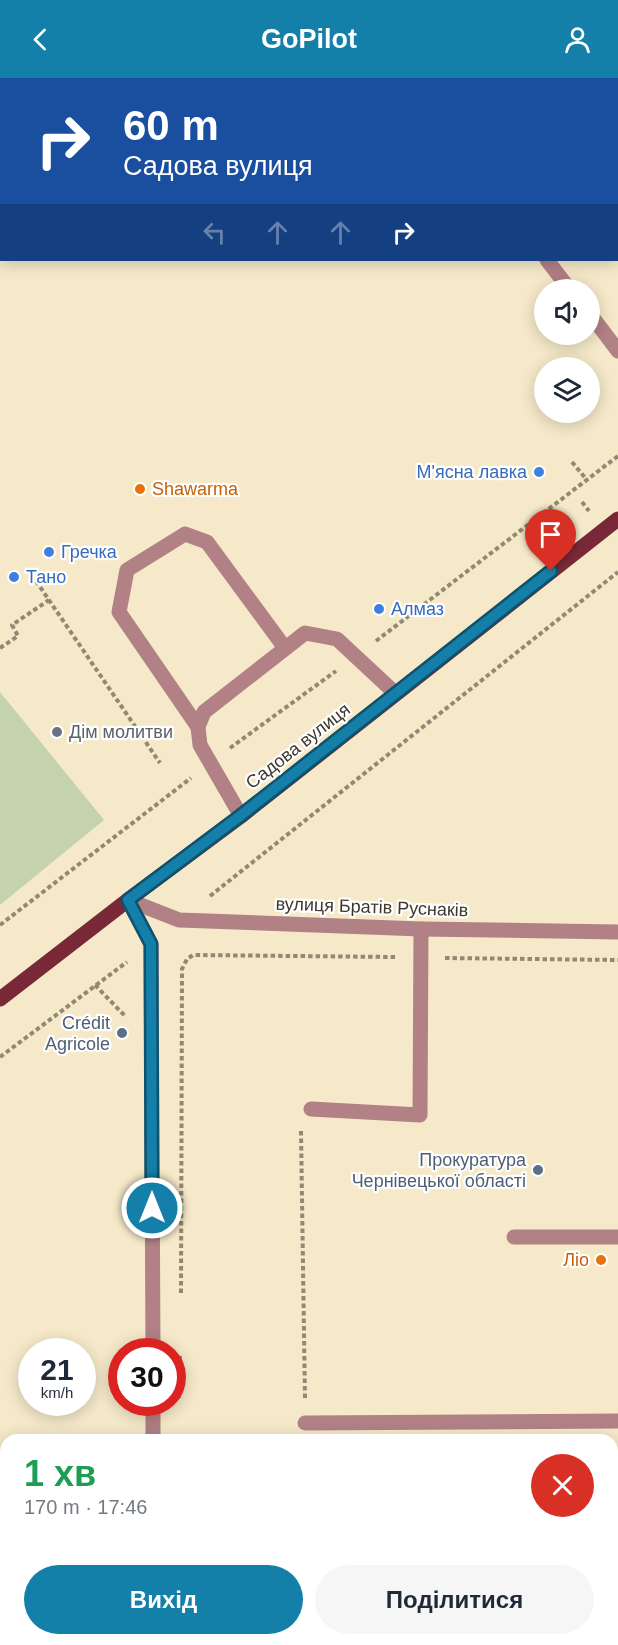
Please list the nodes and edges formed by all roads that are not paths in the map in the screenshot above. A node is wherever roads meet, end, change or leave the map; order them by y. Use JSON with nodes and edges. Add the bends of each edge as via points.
{"nodes":[{"id":1,"x":548,"y":261,"type":"edge"},
{"id":2,"x":562,"y":279,"type":"edge"},
{"id":3,"x":600,"y":327,"type":"edge"},
{"id":4,"x":618,"y":351,"type":"edge"},
{"id":5,"x":618,"y":519,"type":"edge"},
{"id":6,"x":285,"y":648,"type":"junction"},
{"id":7,"x":395,"y":693,"type":"junction"},
{"id":8,"x":198,"y":727,"type":"junction"},
{"id":9,"x":240,"y":816,"type":"junction"},
{"id":10,"x":128,"y":900,"type":"junction"},
{"id":11,"x":421,"y":929,"type":"junction"},
{"id":12,"x":618,"y":932,"type":"edge"},
{"id":13,"x":0,"y":999,"type":"edge"},
{"id":14,"x":311,"y":1109,"type":"road end"},
{"id":15,"x":514,"y":1237,"type":"dead end"},
{"id":16,"x":618,"y":1237,"type":"edge"},
{"id":17,"x":153,"y":1338,"type":"edge"},
{"id":18,"x":153,"y":1416,"type":"edge"},
{"id":19,"x":618,"y":1421,"type":"edge"},
{"id":20,"x":305,"y":1423,"type":"road end"},
{"id":21,"x":153,"y":1434,"type":"edge"}],
"edges":[{"from":1,"to":2,"type":"street"},
{"from":3,"to":4,"type":"street"},
{"from":5,"to":7,"type":"main road","name":"Садова вулиця"},
{"from":6,"to":7,"type":"street","via":[[305,633],[338,639]]},
{"from":6,"to":8,"type":"street","via":[[204,712]]},
{"from":6,"to":8,"type":"street","via":[[207,542],[185,534],[127,570],[119,612]]},
{"from":7,"to":9,"type":"main road","name":"Садова вулиця"},
{"from":8,"to":9,"type":"street","via":[[200,745]]},
{"from":9,"to":10,"type":"main road","name":"Садова вулиця"},
{"from":10,"to":11,"type":"street","name":"вулиця Братів Руснаків","via":[[179,920]]},
{"from":10,"to":13,"type":"main road","name":"Садова вулиця"},
{"from":10,"to":17,"type":"street","via":[[151,944]]},
{"from":11,"to":12,"type":"street","name":"вулиця Братів Руснаків"},
{"from":11,"to":14,"type":"street","via":[[420,1115]]},
{"from":15,"to":16,"type":"street"},
{"from":18,"to":21,"type":"street"},
{"from":19,"to":20,"type":"street"}]}
